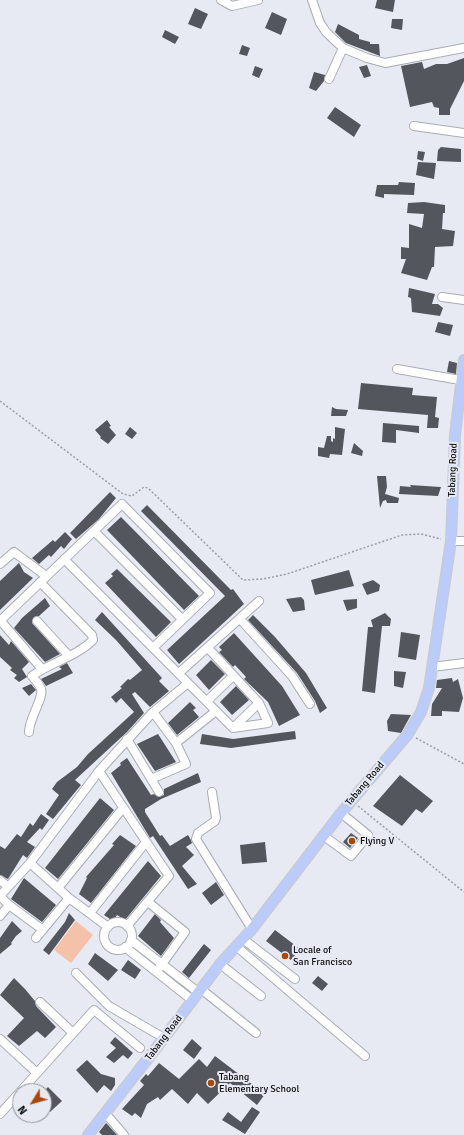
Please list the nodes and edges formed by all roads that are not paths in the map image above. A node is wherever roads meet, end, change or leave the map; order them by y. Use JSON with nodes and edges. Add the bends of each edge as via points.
{"nodes":[{"id":1,"x":221,"y":0,"type":"edge"},
{"id":2,"x":258,"y":0,"type":"edge"},
{"id":3,"x":312,"y":0,"type":"edge"},
{"id":4,"x":343,"y":48,"type":"junction"},
{"id":5,"x":464,"y":48,"type":"edge"},
{"id":6,"x":329,"y":79,"type":"dead end"},
{"id":7,"x":414,"y":126,"type":"dead end"},
{"id":8,"x":464,"y":133,"type":"edge"},
{"id":9,"x":442,"y":297,"type":"dead end"},
{"id":10,"x":464,"y":300,"type":"edge"},
{"id":11,"x":464,"y":360,"type":"edge"},
{"id":12,"x":397,"y":369,"type":"dead end"},
{"id":13,"x":460,"y":380,"type":"junction"},
{"id":14,"x":461,"y":403,"type":"edge"},
{"id":15,"x":94,"y":531,"type":"junction"},
{"id":16,"x":451,"y":541,"type":"junction"},
{"id":17,"x":464,"y":541,"type":"edge"},
{"id":18,"x":64,"y":559,"type":"junction"},
{"id":19,"x":0,"y":564,"type":"edge"},
{"id":20,"x":43,"y":579,"type":"junction"},
{"id":21,"x":259,"y":601,"type":"dead end"},
{"id":22,"x":182,"y":619,"type":"junction"},
{"id":23,"x":240,"y":619,"type":"junction"},
{"id":24,"x":0,"y":620,"type":"edge"},
{"id":25,"x":37,"y":621,"type":"dead end"},
{"id":26,"x":153,"y":648,"type":"junction"},
{"id":27,"x":208,"y":648,"type":"junction"},
{"id":28,"x":69,"y":656,"type":"junction"},
{"id":29,"x":464,"y":663,"type":"edge"},
{"id":30,"x":432,"y":668,"type":"junction"},
{"id":31,"x":42,"y":669,"type":"junction"},
{"id":32,"x":179,"y":674,"type":"junction"},
{"id":33,"x":233,"y":676,"type":"junction"},
{"id":34,"x":188,"y":683,"type":"junction"},
{"id":35,"x":207,"y":701,"type":"junction"},
{"id":36,"x":258,"y":703,"type":"junction"},
{"id":37,"x":310,"y":704,"type":"dead end"},
{"id":38,"x":216,"y":711,"type":"junction"},
{"id":39,"x":152,"y":712,"type":"junction"},
{"id":40,"x":233,"y":728,"type":"junction"},
{"id":41,"x":29,"y":732,"type":"dead end"},
{"id":42,"x":127,"y":739,"type":"junction"},
{"id":43,"x":176,"y":743,"type":"junction"},
{"id":44,"x":99,"y":771,"type":"junction"},
{"id":45,"x":151,"y":779,"type":"junction"},
{"id":46,"x":159,"y":792,"type":"dead end"},
{"id":47,"x":212,"y":792,"type":"dead end"},
{"id":48,"x":123,"y":808,"type":"junction"},
{"id":49,"x":341,"y":812,"type":"junction"},
{"id":50,"x":324,"y":836,"type":"junction"},
{"id":51,"x":146,"y":842,"type":"junction"},
{"id":52,"x":30,"y":863,"type":"junction"},
{"id":53,"x":0,"y":880,"type":"edge"},
{"id":54,"x":8,"y":887,"type":"junction"},
{"id":55,"x":58,"y":888,"type":"junction"},
{"id":56,"x":69,"y":898,"type":"junction"},
{"id":57,"x":148,"y":902,"type":"junction"},
{"id":58,"x":9,"y":905,"type":"junction"},
{"id":59,"x":90,"y":913,"type":"junction"},
{"id":60,"x":0,"y":916,"type":"edge"},
{"id":61,"x":128,"y":926,"type":"junction"},
{"id":62,"x":108,"y":927,"type":"junction"},
{"id":63,"x":252,"y":929,"type":"junction"},
{"id":64,"x":43,"y":930,"type":"junction"},
{"id":65,"x":36,"y":938,"type":"dead end"},
{"id":66,"x":131,"y":940,"type":"junction"},
{"id":67,"x":239,"y":942,"type":"junction"},
{"id":68,"x":125,"y":947,"type":"junction"},
{"id":69,"x":163,"y":964,"type":"junction"},
{"id":70,"x":220,"y":964,"type":"junction"},
{"id":71,"x":157,"y":971,"type":"junction"},
{"id":72,"x":76,"y":973,"type":"dead end"},
{"id":73,"x":295,"y":979,"type":"dead end"},
{"id":74,"x":197,"y":994,"type":"junction"},
{"id":75,"x":261,"y":996,"type":"dead end"},
{"id":76,"x":40,"y":1002,"type":"dead end"},
{"id":77,"x":73,"y":1033,"type":"junction"},
{"id":78,"x":256,"y":1033,"type":"dead end"},
{"id":79,"x":164,"y":1038,"type":"junction"},
{"id":80,"x":0,"y":1039,"type":"edge"},
{"id":81,"x":140,"y":1048,"type":"dead end"},
{"id":82,"x":365,"y":1056,"type":"dead end"},
{"id":83,"x":37,"y":1073,"type":"junction"},
{"id":84,"x":28,"y":1083,"type":"edge"},
{"id":85,"x":12,"y":1100,"type":"edge"},
{"id":86,"x":0,"y":1114,"type":"edge"},
{"id":87,"x":106,"y":1114,"type":"junction"},
{"id":88,"x":88,"y":1135,"type":"edge"},
{"id":89,"x":124,"y":1135,"type":"edge"}],
"edges":[{"from":1,"to":2,"type":"street","via":[[232,6]]},
{"from":3,"to":4,"type":"street","via":[[320,23]]},
{"from":4,"to":5,"type":"street","via":[[385,64]]},
{"from":4,"to":6,"type":"street"},
{"from":7,"to":8,"type":"street"},
{"from":9,"to":10,"type":"street"},
{"from":11,"to":13,"type":"main road","name":"Tabang Road"},
{"from":12,"to":13,"type":"street"},
{"from":13,"to":14,"type":"main road","name":"Tabang Road"},
{"from":14,"to":16,"type":"main road","name":"Tabang Road","via":[[454,435]]},
{"from":15,"to":18,"type":"street"},
{"from":15,"to":22,"type":"street"},
{"from":15,"to":22,"type":"street","via":[[122,504],[210,593]]},
{"from":16,"to":17,"type":"street"},
{"from":16,"to":30,"type":"main road","name":"Tabang Road"},
{"from":18,"to":20,"type":"street"},
{"from":18,"to":26,"type":"street"},
{"from":19,"to":20,"type":"street","via":[[14,552]]},
{"from":20,"to":24,"type":"street"},
{"from":20,"to":28,"type":"street","via":[[92,635],[93,640],[89,644]]},
{"from":21,"to":23,"type":"street"},
{"from":22,"to":26,"type":"street"},
{"from":23,"to":27,"type":"street"},
{"from":23,"to":37,"type":"street","via":[[292,676]]},
{"from":24,"to":31,"type":"street"},
{"from":25,"to":28,"type":"street"},
{"from":26,"to":32,"type":"street"},
{"from":27,"to":32,"type":"street"},
{"from":27,"to":33,"type":"street"},
{"from":28,"to":31,"type":"street"},
{"from":29,"to":30,"type":"street"},
{"from":30,"to":49,"type":"main road","name":"Tabang Road","via":[[421,712],[408,734]]},
{"from":31,"to":41,"type":"street","via":[[32,676],[41,690],[41,696],[31,718]]},
{"from":32,"to":34,"type":"street"},
{"from":33,"to":35,"type":"street"},
{"from":33,"to":36,"type":"street"},
{"from":34,"to":35,"type":"street"},
{"from":34,"to":39,"type":"street"},
{"from":35,"to":38,"type":"street"},
{"from":36,"to":40,"type":"street"},
{"from":36,"to":40,"type":"street","via":[[268,723]]},
{"from":38,"to":40,"type":"street"},
{"from":38,"to":43,"type":"street"},
{"from":39,"to":42,"type":"street"},
{"from":39,"to":43,"type":"street"},
{"from":42,"to":44,"type":"street"},
{"from":42,"to":45,"type":"street"},
{"from":43,"to":45,"type":"street","via":[[186,764]]},
{"from":44,"to":48,"type":"street"},
{"from":44,"to":52,"type":"street"},
{"from":45,"to":46,"type":"street"},
{"from":47,"to":63,"type":"street","via":[[215,821],[198,833],[196,839]]},
{"from":48,"to":51,"type":"street"},
{"from":48,"to":55,"type":"street"},
{"from":49,"to":50,"type":"main road","name":"Tabang Road"},
{"from":49,"to":50,"type":"street","via":[[368,835],[351,856]]},
{"from":50,"to":63,"type":"main road","name":"Tabang Road"},
{"from":51,"to":57,"type":"street","via":[[169,876]]},
{"from":51,"to":59,"type":"street"},
{"from":52,"to":54,"type":"street"},
{"from":52,"to":55,"type":"street"},
{"from":53,"to":54,"type":"street"},
{"from":54,"to":58,"type":"street","via":[[0,896]]},
{"from":55,"to":56,"type":"street"},
{"from":56,"to":59,"type":"street"},
{"from":56,"to":64,"type":"street"},
{"from":57,"to":61,"type":"street"},
{"from":57,"to":69,"type":"street","via":[[185,932]]},
{"from":58,"to":60,"type":"street"},
{"from":58,"to":64,"type":"street"},
{"from":59,"to":62,"type":"street"},
{"from":61,"to":62,"type":"street","via":[[118,922]]},
{"from":61,"to":66,"type":"street"},
{"from":62,"to":68,"type":"street","via":[[104,934],[109,946],[117,949]]},
{"from":63,"to":67,"type":"main road","name":"Tabang Road"},
{"from":64,"to":65,"type":"street"},
{"from":66,"to":68,"type":"street"},
{"from":66,"to":69,"type":"street"},
{"from":67,"to":70,"type":"main road","name":"Tabang Road"},
{"from":67,"to":73,"type":"street"},
{"from":67,"to":82,"type":"street"},
{"from":68,"to":71,"type":"street"},
{"from":69,"to":71,"type":"street"},
{"from":69,"to":74,"type":"street"},
{"from":70,"to":74,"type":"main road","name":"Tabang Road"},
{"from":70,"to":75,"type":"street"},
{"from":71,"to":74,"type":"street"},
{"from":72,"to":79,"type":"street","via":[[109,1006]]},
{"from":74,"to":78,"type":"street"},
{"from":74,"to":79,"type":"main road","name":"Tabang Road"},
{"from":76,"to":77,"type":"street"},
{"from":77,"to":81,"type":"street","via":[[94,1010]]},
{"from":77,"to":83,"type":"street"},
{"from":79,"to":87,"type":"main road","name":"Tabang Road"},
{"from":80,"to":83,"type":"street"},
{"from":83,"to":84,"type":"street"},
{"from":85,"to":86,"type":"street"},
{"from":87,"to":88,"type":"main road","name":"Tabang Road"},
{"from":87,"to":89,"type":"street"}]}
